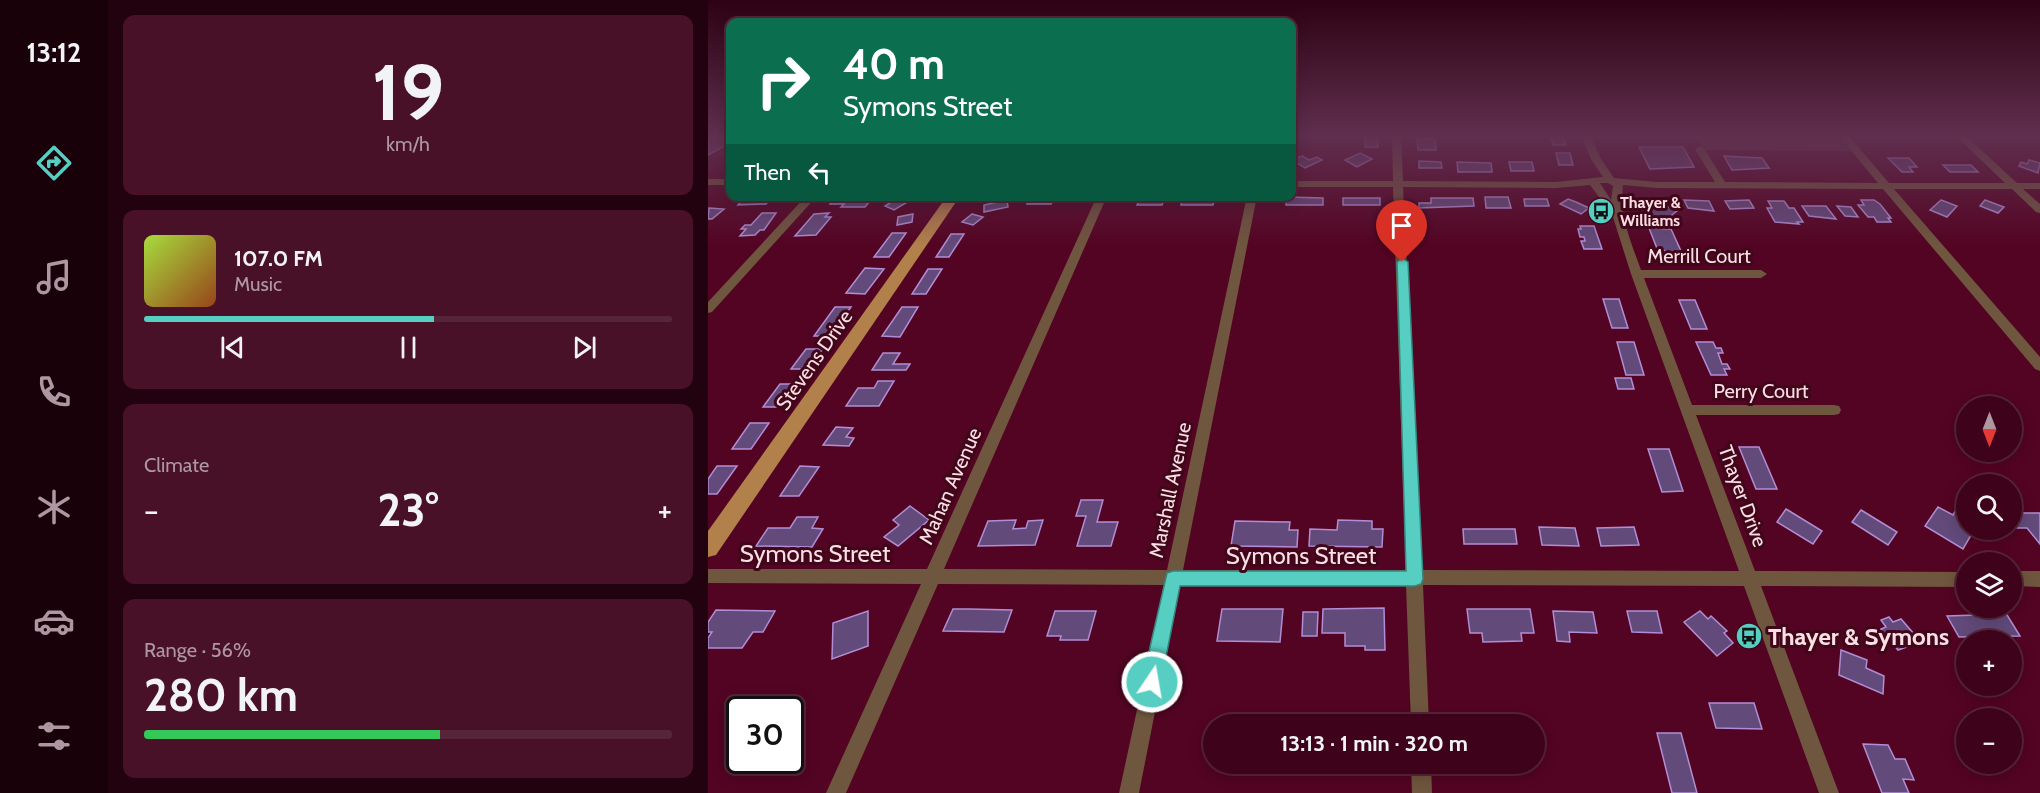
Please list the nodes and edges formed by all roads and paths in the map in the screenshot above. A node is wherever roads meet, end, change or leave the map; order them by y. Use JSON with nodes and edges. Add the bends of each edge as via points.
{"nodes":[{"id":1,"x":1399,"y":172,"type":"edge"},
{"id":2,"x":1594,"y":172,"type":"edge"},
{"id":3,"x":1605,"y":172,"type":"edge"},
{"id":4,"x":1714,"y":172,"type":"edge"},
{"id":5,"x":1875,"y":172,"type":"edge"},
{"id":6,"x":1999,"y":172,"type":"edge"},
{"id":7,"x":708,"y":182,"type":"edge"},
{"id":8,"x":726,"y":182,"type":"edge"},
{"id":9,"x":1296,"y":184,"type":"edge"},
{"id":10,"x":1400,"y":185,"type":"junction"},
{"id":11,"x":1597,"y":185,"type":"junction"},
{"id":12,"x":1614,"y":185,"type":"junction"},
{"id":13,"x":1722,"y":185,"type":"junction"},
{"id":14,"x":1887,"y":186,"type":"junction"},
{"id":15,"x":2014,"y":186,"type":"junction"},
{"id":16,"x":2040,"y":186,"type":"edge"},
{"id":17,"x":807,"y":201,"type":"edge"},
{"id":18,"x":951,"y":201,"type":"edge"},
{"id":19,"x":1100,"y":201,"type":"edge"},
{"id":20,"x":1251,"y":201,"type":"edge"},
{"id":21,"x":2040,"y":210,"type":"edge"},
{"id":22,"x":1617,"y":214,"type":"junction"},
{"id":23,"x":1636,"y":274,"type":"junction"},
{"id":24,"x":1761,"y":274,"type":"dead end"},
{"id":25,"x":708,"y":309,"type":"edge"},
{"id":26,"x":2040,"y":366,"type":"edge"},
{"id":27,"x":1687,"y":410,"type":"junction"},
{"id":28,"x":1834,"y":410,"type":"dead end"},
{"id":29,"x":708,"y":548,"type":"edge"},
{"id":30,"x":708,"y":576,"type":"edge"},
{"id":31,"x":932,"y":577,"type":"junction"},
{"id":32,"x":1173,"y":579,"type":"junction"},
{"id":33,"x":1415,"y":579,"type":"junction"},
{"id":34,"x":1956,"y":579,"type":"edge"},
{"id":35,"x":2022,"y":579,"type":"edge"},
{"id":36,"x":2040,"y":579,"type":"edge"},
{"id":37,"x":1749,"y":580,"type":"junction"},
{"id":38,"x":1420,"y":714,"type":"edge"},
{"id":39,"x":1421,"y":774,"type":"edge"},
{"id":40,"x":836,"y":793,"type":"edge"},
{"id":41,"x":1129,"y":793,"type":"edge"},
{"id":42,"x":1422,"y":793,"type":"edge"},
{"id":43,"x":1830,"y":793,"type":"edge"}],
"edges":[{"from":1,"to":10,"type":"street"},
{"from":2,"to":11,"type":"street","name":"Thayer Drive"},
{"from":3,"to":12,"type":"street","name":"Thayer Drive"},
{"from":4,"to":13,"type":"street"},
{"from":5,"to":14,"type":"street"},
{"from":6,"to":15,"type":"street"},
{"from":7,"to":8,"type":"street"},
{"from":9,"to":10,"type":"street"},
{"from":10,"to":11,"type":"street"},
{"from":10,"to":33,"type":"street"},
{"from":11,"to":12,"type":"street"},
{"from":11,"to":22,"type":"street","name":"Thayer Drive"},
{"from":12,"to":13,"type":"street"},
{"from":12,"to":22,"type":"street","name":"Thayer Drive"},
{"from":13,"to":14,"type":"street"},
{"from":14,"to":15,"type":"street"},
{"from":14,"to":26,"type":"street"},
{"from":15,"to":16,"type":"street"},
{"from":15,"to":21,"type":"street"},
{"from":17,"to":25,"type":"street"},
{"from":18,"to":29,"type":"main road","name":"Stevens Drive"},
{"from":19,"to":31,"type":"street","name":"Mahan Avenue"},
{"from":20,"to":32,"type":"street","name":"Marshall Avenue"},
{"from":22,"to":23,"type":"street","name":"Thayer Drive"},
{"from":23,"to":24,"type":"street","name":"Merrill Court"},
{"from":23,"to":27,"type":"street","name":"Thayer Drive"},
{"from":27,"to":28,"type":"street","name":"Perry Court"},
{"from":27,"to":37,"type":"street","name":"Thayer Drive"},
{"from":30,"to":31,"type":"street","name":"Symons Street"},
{"from":31,"to":32,"type":"street","name":"Symons Street"},
{"from":31,"to":40,"type":"street","name":"Mahan Avenue"},
{"from":32,"to":33,"type":"street","name":"Symons Street"},
{"from":32,"to":41,"type":"street","name":"Marshall Avenue"},
{"from":33,"to":37,"type":"street","name":"Symons Street"},
{"from":33,"to":38,"type":"street"},
{"from":34,"to":37,"type":"street","name":"Symons Street"},
{"from":35,"to":36,"type":"street"},
{"from":37,"to":43,"type":"street","name":"Thayer Drive"},
{"from":39,"to":42,"type":"street"}]}
